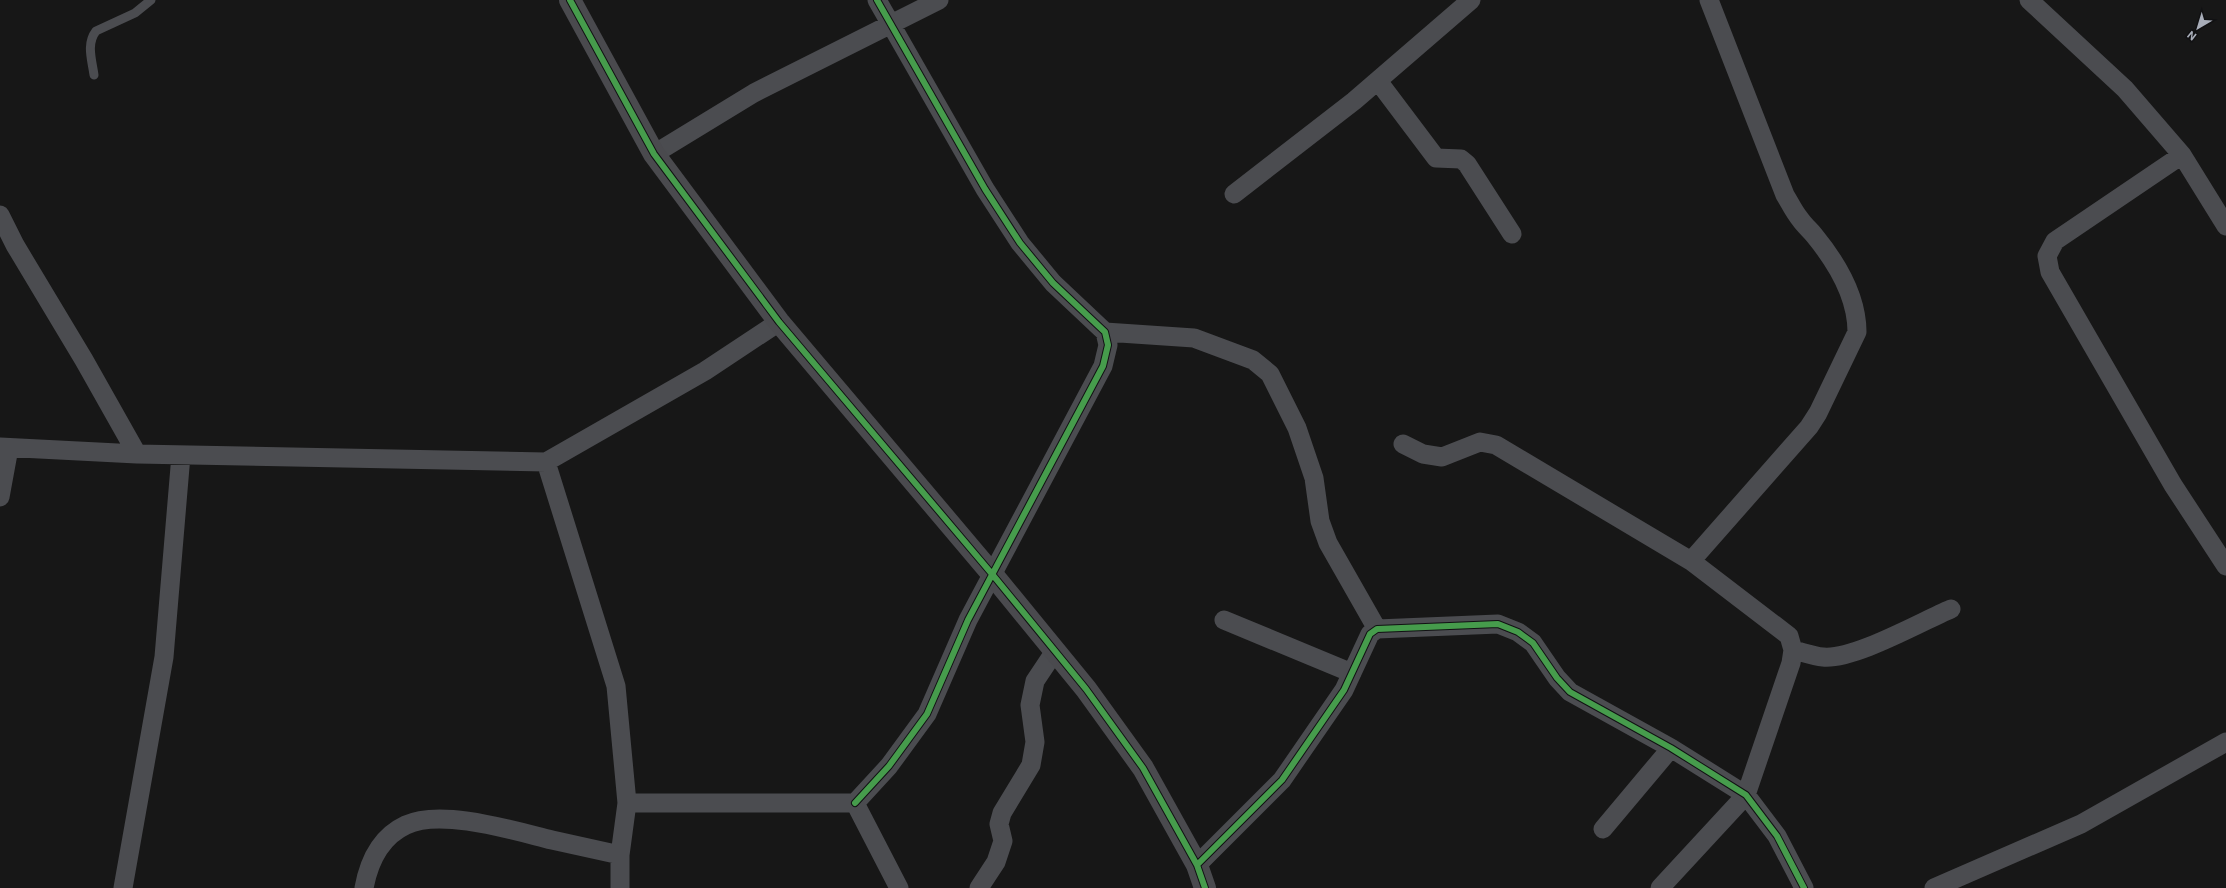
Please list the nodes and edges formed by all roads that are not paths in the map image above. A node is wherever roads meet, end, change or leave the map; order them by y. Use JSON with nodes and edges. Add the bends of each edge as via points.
{"nodes":[{"id":1,"x":150,"y":0,"type":"edge"},
{"id":2,"x":876,"y":0,"type":"edge"},
{"id":3,"x":939,"y":0,"type":"edge"},
{"id":4,"x":1709,"y":0,"type":"edge"},
{"id":5,"x":2029,"y":0,"type":"edge"},
{"id":6,"x":574,"y":1,"type":"edge"},
{"id":7,"x":1466,"y":1,"type":"edge"},
{"id":8,"x":892,"y":25,"type":"junction"},
{"id":9,"x":94,"y":75,"type":"dead end"},
{"id":10,"x":1378,"y":81,"type":"junction"},
{"id":11,"x":654,"y":154,"type":"junction"},
{"id":12,"x":2182,"y":155,"type":"junction"},
{"id":13,"x":1234,"y":194,"type":"dead end"},
{"id":14,"x":0,"y":215,"type":"edge"},
{"id":15,"x":2226,"y":226,"type":"edge"},
{"id":16,"x":1512,"y":234,"type":"dead end"},
{"id":17,"x":779,"y":322,"type":"junction"},
{"id":18,"x":1105,"y":332,"type":"junction"},
{"id":19,"x":1403,"y":444,"type":"dead end"},
{"id":20,"x":5,"y":447,"type":"edge"},
{"id":21,"x":137,"y":454,"type":"junction"},
{"id":22,"x":181,"y":455,"type":"junction"},
{"id":23,"x":546,"y":462,"type":"junction"},
{"id":24,"x":0,"y":497,"type":"edge"},
{"id":25,"x":1691,"y":561,"type":"junction"},
{"id":26,"x":2226,"y":566,"type":"edge"},
{"id":27,"x":992,"y":574,"type":"junction"},
{"id":28,"x":1951,"y":609,"type":"dead end"},
{"id":29,"x":1224,"y":620,"type":"dead end"},
{"id":30,"x":1377,"y":629,"type":"junction"},
{"id":31,"x":1793,"y":650,"type":"junction"},
{"id":32,"x":1055,"y":651,"type":"junction"},
{"id":33,"x":1352,"y":673,"type":"junction"},
{"id":34,"x":2226,"y":742,"type":"edge"},
{"id":35,"x":1671,"y":748,"type":"junction"},
{"id":36,"x":1746,"y":795,"type":"junction"},
{"id":37,"x":627,"y":803,"type":"junction"},
{"id":38,"x":855,"y":803,"type":"junction"},
{"id":39,"x":1602,"y":829,"type":"dead end"},
{"id":40,"x":620,"y":855,"type":"junction"},
{"id":41,"x":1196,"y":865,"type":"junction"},
{"id":42,"x":123,"y":888,"type":"edge"},
{"id":43,"x":364,"y":888,"type":"edge"},
{"id":44,"x":620,"y":888,"type":"edge"},
{"id":45,"x":899,"y":888,"type":"edge"},
{"id":46,"x":979,"y":888,"type":"edge"},
{"id":47,"x":1205,"y":888,"type":"edge"},
{"id":48,"x":1660,"y":888,"type":"edge"},
{"id":49,"x":1804,"y":888,"type":"edge"},
{"id":50,"x":1934,"y":888,"type":"edge"}],
"edges":[{"from":1,"to":9,"type":"lane","via":[[135,13],[96,31],[90,43]]},
{"from":2,"to":8,"type":"street"},
{"from":3,"to":8,"type":"street"},
{"from":4,"to":25,"type":"street","via":[[1786,195],[1800,220],[1815,236],[1850,290],[1857,332],[1809,427]]},
{"from":5,"to":12,"type":"street","via":[[2125,89]]},
{"from":6,"to":11,"type":"street"},
{"from":7,"to":10,"type":"street"},
{"from":8,"to":11,"type":"street","via":[[754,94]]},
{"from":8,"to":18,"type":"street","via":[[985,189],[1020,243],[1053,283]]},
{"from":10,"to":13,"type":"street"},
{"from":10,"to":16,"type":"street","via":[[1436,158],[1461,159],[1467,164]]},
{"from":11,"to":17,"type":"street"},
{"from":12,"to":15,"type":"street"},
{"from":12,"to":26,"type":"street","via":[[2055,241],[2047,256],[2050,272],[2165,472]]},
{"from":14,"to":21,"type":"street"},
{"from":17,"to":23,"type":"street","via":[[705,371]]},
{"from":17,"to":27,"type":"street"},
{"from":18,"to":27,"type":"street","via":[[1108,344],[1103,366]]},
{"from":18,"to":30,"type":"street","via":[[1194,338],[1253,360],[1270,374],[1302,442],[1314,478],[1320,521],[1328,543]]},
{"from":19,"to":25,"type":"street","via":[[1423,454],[1442,457],[1480,442],[1496,445]]},
{"from":20,"to":21,"type":"street"},
{"from":20,"to":24,"type":"street"},
{"from":21,"to":22,"type":"street"},
{"from":22,"to":23,"type":"street"},
{"from":22,"to":42,"type":"street","via":[[164,657]]},
{"from":23,"to":37,"type":"street","via":[[616,686]]},
{"from":25,"to":31,"type":"street","via":[[1789,636]]},
{"from":27,"to":32,"type":"street"},
{"from":27,"to":38,"type":"street","via":[[968,620],[927,714],[889,766]]},
{"from":28,"to":31,"type":"street","via":[[1842,655],[1823,657]]},
{"from":29,"to":33,"type":"street"},
{"from":30,"to":33,"type":"street","via":[[1370,634]]},
{"from":30,"to":35,"type":"street","via":[[1498,624],[1518,632],[1533,643],[1570,692]]},
{"from":31,"to":36,"type":"street","via":[[1791,663]]},
{"from":32,"to":41,"type":"street","via":[[1143,768]]},
{"from":32,"to":46,"type":"street","via":[[1035,682],[1030,705],[1035,742],[1031,765],[1002,813],[999,824],[1003,842],[996,862]]},
{"from":33,"to":41,"type":"street","via":[[1344,690],[1282,780]]},
{"from":34,"to":50,"type":"street","via":[[2081,824]]},
{"from":35,"to":36,"type":"street"},
{"from":35,"to":39,"type":"street"},
{"from":36,"to":48,"type":"street"},
{"from":36,"to":49,"type":"street","via":[[1777,836]]},
{"from":37,"to":38,"type":"street"},
{"from":37,"to":40,"type":"street"},
{"from":38,"to":45,"type":"street"},
{"from":40,"to":43,"type":"street","via":[[505,828],[439,818],[407,824],[389,835],[374,855]]},
{"from":40,"to":44,"type":"street"},
{"from":41,"to":47,"type":"street"}]}
